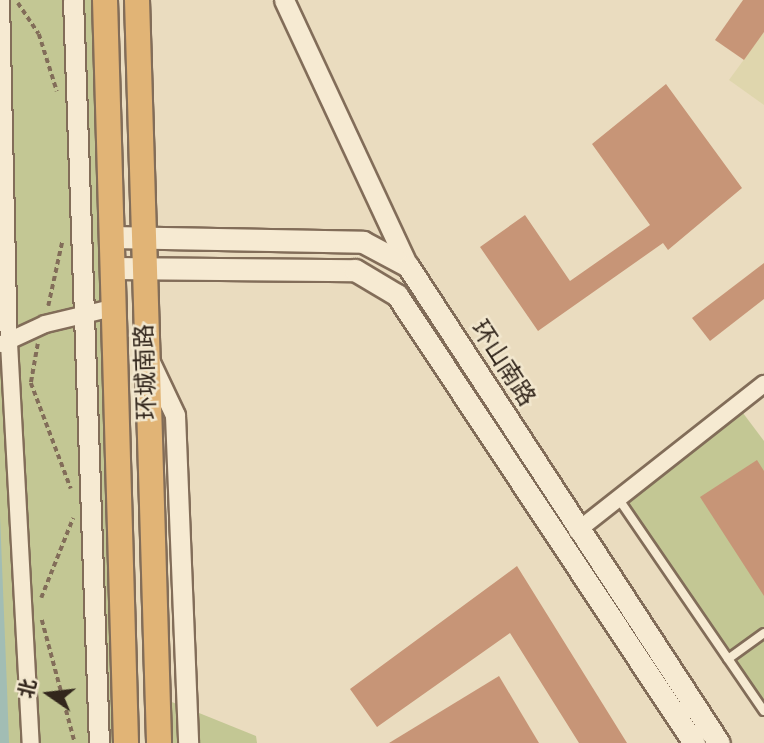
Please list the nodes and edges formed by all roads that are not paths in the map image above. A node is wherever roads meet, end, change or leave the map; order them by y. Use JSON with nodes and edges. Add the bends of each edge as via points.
{"nodes":[{"id":1,"x":1,"y":0,"type":"edge"},
{"id":2,"x":73,"y":0,"type":"edge"},
{"id":3,"x":105,"y":0,"type":"edge"},
{"id":4,"x":136,"y":0,"type":"edge"},
{"id":5,"x":285,"y":0,"type":"edge"},
{"id":6,"x":111,"y":237,"type":"junction"},
{"id":7,"x":143,"y":237,"type":"junction"},
{"id":8,"x":408,"y":266,"type":"junction"},
{"id":9,"x":144,"y":267,"type":"junction"},
{"id":10,"x":111,"y":268,"type":"junction"},
{"id":11,"x":112,"y":308,"type":"junction"},
{"id":12,"x":82,"y":315,"type":"junction"},
{"id":13,"x":5,"y":343,"type":"edge"},
{"id":14,"x":147,"y":355,"type":"junction"},
{"id":15,"x":764,"y":384,"type":"edge"},
{"id":16,"x":618,"y":498,"type":"junction"},
{"id":17,"x":577,"y":531,"type":"junction"},
{"id":18,"x":764,"y":633,"type":"edge"},
{"id":19,"x":728,"y":659,"type":"junction"},
{"id":20,"x":764,"y":711,"type":"edge"},
{"id":21,"x":31,"y":743,"type":"edge"},
{"id":22,"x":99,"y":743,"type":"edge"},
{"id":23,"x":126,"y":743,"type":"edge"},
{"id":24,"x":159,"y":743,"type":"edge"},
{"id":25,"x":187,"y":743,"type":"edge"},
{"id":26,"x":694,"y":743,"type":"edge"},
{"id":27,"x":719,"y":743,"type":"edge"}],
"edges":[{"from":1,"to":13,"type":"street"},
{"from":2,"to":12,"type":"street"},
{"from":3,"to":6,"type":"highway","name":"环城南路"},
{"from":4,"to":7,"type":"highway","name":"环城南路"},
{"from":5,"to":8,"type":"street"},
{"from":6,"to":7,"type":"main road","name":"环山南路"},
{"from":6,"to":10,"type":"highway","name":"环城南路"},
{"from":7,"to":8,"type":"main road","name":"环山南路","via":[[363,242]]},
{"from":7,"to":9,"type":"highway","name":"环城南路"},
{"from":8,"to":17,"type":"main road","name":"环山南路"},
{"from":9,"to":10,"type":"main road","name":"环山南路"},
{"from":9,"to":14,"type":"highway","name":"环城南路"},
{"from":9,"to":26,"type":"main road","name":"环山南路","via":[[355,270],[397,295]]},
{"from":10,"to":11,"type":"highway","name":"环城南路"},
{"from":11,"to":12,"type":"street"},
{"from":11,"to":23,"type":"highway","name":"环城南路"},
{"from":12,"to":13,"type":"street","via":[[45,324]]},
{"from":12,"to":22,"type":"street"},
{"from":13,"to":21,"type":"street"},
{"from":14,"to":24,"type":"highway","name":"环城南路"},
{"from":14,"to":25,"type":"street","via":[[175,415]]},
{"from":15,"to":16,"type":"street"},
{"from":16,"to":17,"type":"street"},
{"from":16,"to":19,"type":"lane"},
{"from":17,"to":27,"type":"main road","name":"环山南路"},
{"from":18,"to":19,"type":"lane"},
{"from":19,"to":20,"type":"lane"}]}
